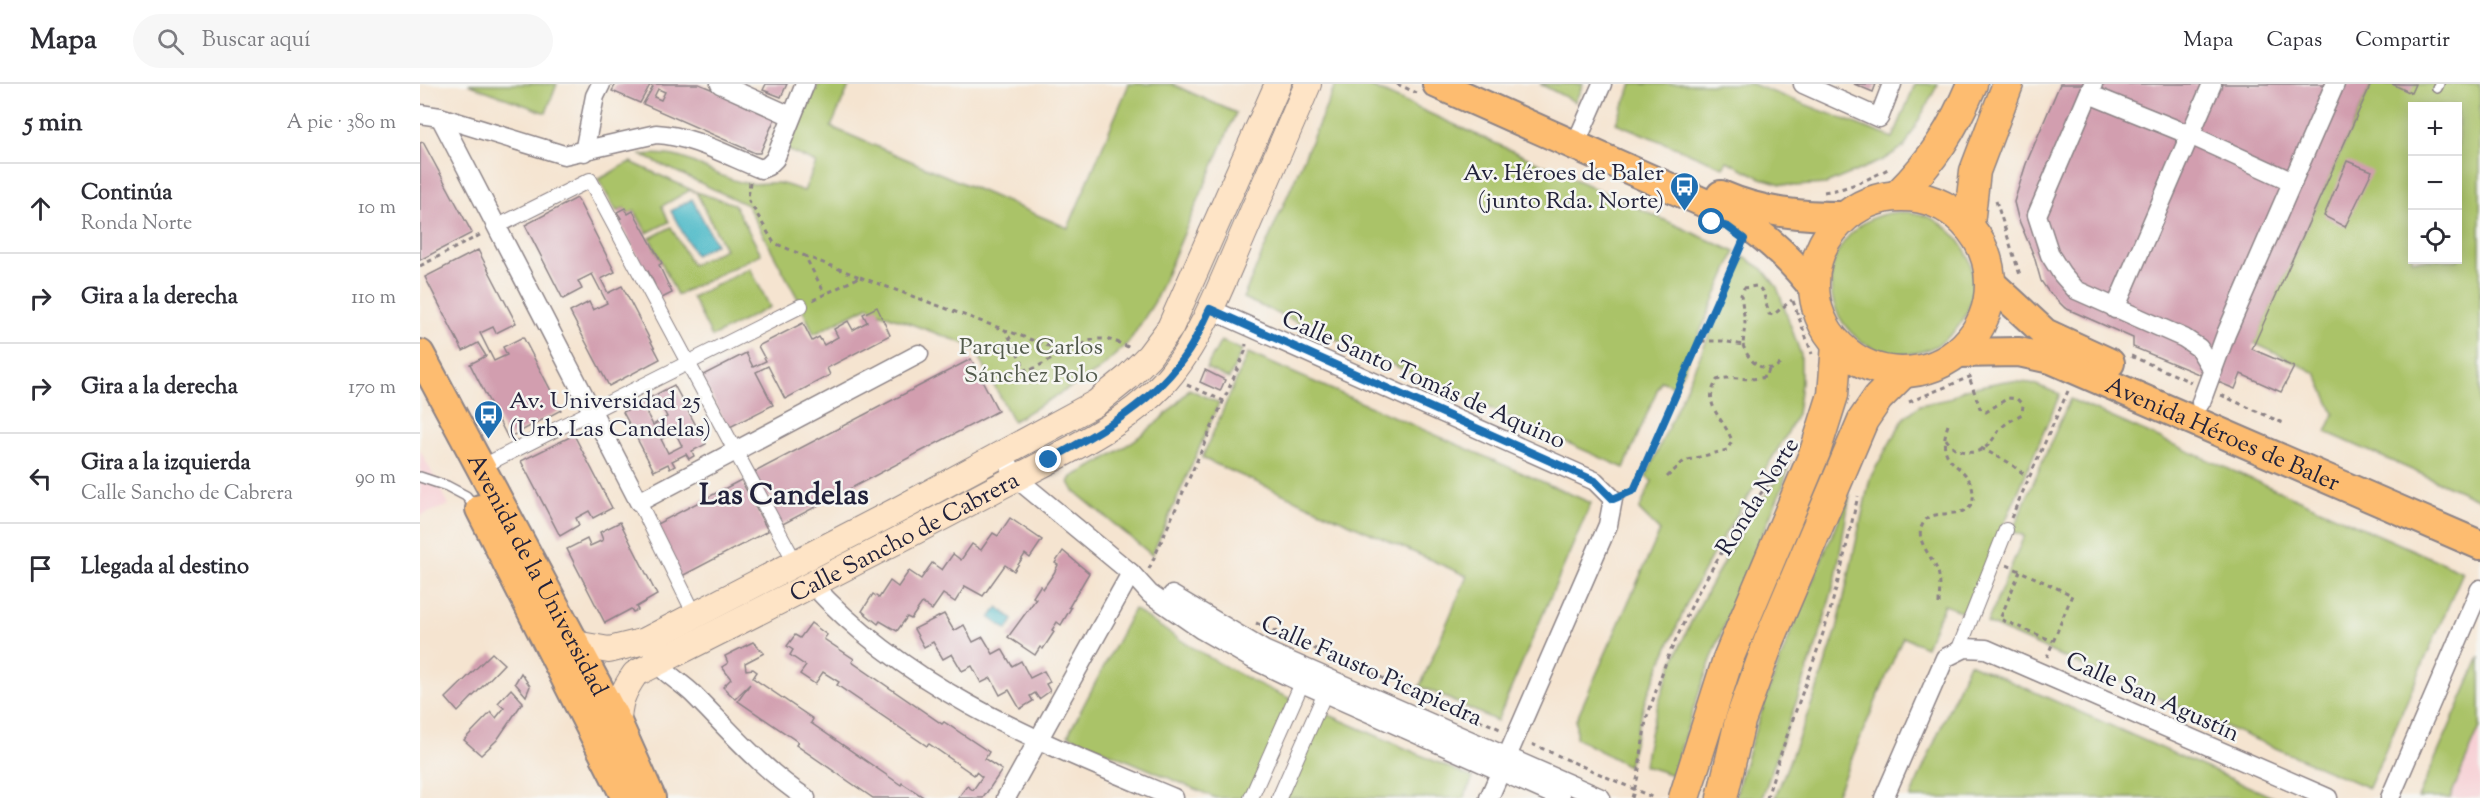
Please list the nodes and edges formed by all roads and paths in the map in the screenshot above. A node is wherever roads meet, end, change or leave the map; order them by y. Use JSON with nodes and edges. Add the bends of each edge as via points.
{"nodes":[{"id":1,"x":601,"y":84,"type":"edge"},
{"id":2,"x":720,"y":84,"type":"edge"},
{"id":3,"x":805,"y":84,"type":"edge"},
{"id":4,"x":1278,"y":84,"type":"edge"},
{"id":5,"x":1308,"y":84,"type":"edge"},
{"id":6,"x":1437,"y":84,"type":"edge"},
{"id":7,"x":1465,"y":84,"type":"edge"},
{"id":8,"x":1602,"y":84,"type":"edge"},
{"id":9,"x":1803,"y":84,"type":"edge"},
{"id":10,"x":1892,"y":84,"type":"edge"},
{"id":11,"x":1972,"y":84,"type":"edge"},
{"id":12,"x":2008,"y":84,"type":"edge"},
{"id":13,"x":2212,"y":84,"type":"edge"},
{"id":14,"x":2335,"y":84,"type":"edge"},
{"id":15,"x":2091,"y":89,"type":"edge"},
{"id":16,"x":420,"y":114,"type":"edge"},
{"id":17,"x":791,"y":116,"type":"junction"},
{"id":18,"x":440,"y":117,"type":"junction"},
{"id":19,"x":420,"y":123,"type":"edge"},
{"id":20,"x":1580,"y":134,"type":"junction"},
{"id":21,"x":2190,"y":135,"type":"junction"},
{"id":22,"x":584,"y":152,"type":"junction"},
{"id":23,"x":751,"y":165,"type":"junction"},
{"id":24,"x":1895,"y":181,"type":"junction"},
{"id":25,"x":2293,"y":182,"type":"junction"},
{"id":26,"x":1818,"y":192,"type":"dead end"},
{"id":27,"x":1845,"y":216,"type":"junction"},
{"id":28,"x":1969,"y":224,"type":"junction"},
{"id":29,"x":496,"y":227,"type":"junction"},
{"id":30,"x":1744,"y":239,"type":"dead end"},
{"id":31,"x":805,"y":256,"type":"junction"},
{"id":32,"x":420,"y":266,"type":"edge"},
{"id":33,"x":860,"y":277,"type":"junction"},
{"id":34,"x":1991,"y":283,"type":"junction"},
{"id":35,"x":825,"y":294,"type":"junction"},
{"id":36,"x":1799,"y":294,"type":"junction"},
{"id":37,"x":801,"y":306,"type":"joint"},
{"id":38,"x":1210,"y":309,"type":"junction"},
{"id":39,"x":2115,"y":309,"type":"junction"},
{"id":40,"x":1247,"y":326,"type":"junction"},
{"id":41,"x":1006,"y":330,"type":"junction"},
{"id":42,"x":2226,"y":334,"type":"junction"},
{"id":43,"x":2185,"y":338,"type":"junction"},
{"id":44,"x":1700,"y":341,"type":"junction"},
{"id":45,"x":1837,"y":344,"type":"junction"},
{"id":46,"x":1743,"y":345,"type":"junction"},
{"id":47,"x":1065,"y":352,"type":"junction"},
{"id":48,"x":420,"y":354,"type":"edge"},
{"id":49,"x":919,"y":354,"type":"dead end"},
{"id":50,"x":1149,"y":356,"type":"junction"},
{"id":51,"x":2130,"y":356,"type":"dead end"},
{"id":52,"x":1813,"y":361,"type":"dead end"},
{"id":53,"x":688,"y":363,"type":"junction"},
{"id":54,"x":1780,"y":364,"type":"dead end"},
{"id":55,"x":1963,"y":365,"type":"junction"},
{"id":56,"x":1769,"y":369,"type":"junction"},
{"id":57,"x":2213,"y":371,"type":"junction"},
{"id":58,"x":1903,"y":373,"type":"junction"},
{"id":59,"x":1978,"y":375,"type":"dead end"},
{"id":60,"x":1170,"y":376,"type":"junction"},
{"id":61,"x":2059,"y":387,"type":"dead end"},
{"id":62,"x":2068,"y":391,"type":"junction"},
{"id":63,"x":2205,"y":393,"type":"junction"},
{"id":64,"x":2076,"y":395,"type":"dead end"},
{"id":65,"x":420,"y":396,"type":"edge"},
{"id":66,"x":1224,"y":401,"type":"junction"},
{"id":67,"x":1907,"y":403,"type":"dead end"},
{"id":68,"x":591,"y":411,"type":"junction"},
{"id":69,"x":2285,"y":424,"type":"dead end"},
{"id":70,"x":1948,"y":425,"type":"dead end"},
{"id":71,"x":1945,"y":438,"type":"junction"},
{"id":72,"x":1981,"y":448,"type":"junction"},
{"id":73,"x":1789,"y":450,"type":"dead end"},
{"id":74,"x":735,"y":451,"type":"junction"},
{"id":75,"x":1003,"y":454,"type":"junction"},
{"id":76,"x":1049,"y":460,"type":"junction"},
{"id":77,"x":479,"y":468,"type":"junction"},
{"id":78,"x":420,"y":471,"type":"edge"},
{"id":79,"x":1667,"y":477,"type":"dead end"},
{"id":80,"x":423,"y":478,"type":"edge"},
{"id":81,"x":1016,"y":478,"type":"junction"},
{"id":82,"x":2029,"y":478,"type":"junction"},
{"id":83,"x":1860,"y":487,"type":"dead end"},
{"id":84,"x":986,"y":494,"type":"junction"},
{"id":85,"x":1613,"y":499,"type":"junction"},
{"id":86,"x":1043,"y":500,"type":"junction"},
{"id":87,"x":639,"y":502,"type":"junction"},
{"id":88,"x":484,"y":517,"type":"junction"},
{"id":89,"x":2480,"y":526,"type":"edge"},
{"id":90,"x":2006,"y":530,"type":"joint"},
{"id":91,"x":2480,"y":545,"type":"edge"},
{"id":92,"x":1995,"y":559,"type":"junction"},
{"id":93,"x":795,"y":562,"type":"junction"},
{"id":94,"x":2020,"y":571,"type":"junction"},
{"id":95,"x":1138,"y":576,"type":"junction"},
{"id":96,"x":812,"y":584,"type":"junction"},
{"id":97,"x":2480,"y":589,"type":"edge"},
{"id":98,"x":1939,"y":604,"type":"dead end"},
{"id":99,"x":695,"y":615,"type":"junction"},
{"id":100,"x":1248,"y":619,"type":"dead end"},
{"id":101,"x":2053,"y":641,"type":"junction"},
{"id":102,"x":575,"y":644,"type":"junction"},
{"id":103,"x":1958,"y":651,"type":"junction"},
{"id":104,"x":651,"y":652,"type":"junction"},
{"id":105,"x":2041,"y":673,"type":"junction"},
{"id":106,"x":1302,"y":683,"type":"junction"},
{"id":107,"x":1325,"y":693,"type":"junction"},
{"id":108,"x":618,"y":724,"type":"junction"},
{"id":109,"x":1517,"y":731,"type":"junction"},
{"id":110,"x":1038,"y":741,"type":"junction"},
{"id":111,"x":1504,"y":765,"type":"junction"},
{"id":112,"x":1687,"y":789,"type":"edge"},
{"id":113,"x":1635,"y":790,"type":"junction"},
{"id":114,"x":1723,"y":796,"type":"edge"},
{"id":115,"x":626,"y":798,"type":"edge"},
{"id":116,"x":651,"y":798,"type":"edge"},
{"id":117,"x":806,"y":798,"type":"edge"},
{"id":118,"x":1006,"y":798,"type":"edge"},
{"id":119,"x":1174,"y":798,"type":"edge"},
{"id":120,"x":1251,"y":798,"type":"edge"},
{"id":121,"x":1279,"y":798,"type":"edge"},
{"id":122,"x":1489,"y":798,"type":"edge"},
{"id":123,"x":1561,"y":798,"type":"edge"},
{"id":124,"x":1600,"y":798,"type":"edge"},
{"id":125,"x":1632,"y":798,"type":"edge"},
{"id":126,"x":1654,"y":798,"type":"edge"},
{"id":127,"x":1767,"y":798,"type":"edge"},
{"id":128,"x":1884,"y":798,"type":"edge"},
{"id":129,"x":2328,"y":798,"type":"edge"},
{"id":130,"x":2390,"y":798,"type":"edge"}],
"edges":[{"from":1,"to":22,"type":"street"},
{"from":2,"to":17,"type":"street"},
{"from":3,"to":17,"type":"street"},
{"from":4,"to":50,"type":"main road","name":"Calle Sancho de Cabrera","via":[[1170,328]]},
{"from":5,"to":38,"type":"main road","name":"Calle Sancho de Cabrera"},
{"from":6,"to":36,"type":"main road","via":[[1736,217],[1760,232],[1796,265]]},
{"from":7,"to":20,"type":"main road"},
{"from":8,"to":20,"type":"street"},
{"from":9,"to":10,"type":"street","via":[[1879,118]]},
{"from":11,"to":24,"type":"highway","via":[[1942,146],[1921,172]]},
{"from":12,"to":28,"type":"highway","via":[[1975,171]]},
{"from":13,"to":21,"type":"street"},
{"from":14,"to":25,"type":"street"},
{"from":15,"to":21,"type":"street"},
{"from":15,"to":39,"type":"street","via":[[2037,215],[2050,255],[2062,274],[2076,290]]},
{"from":16,"to":18,"type":"street"},
{"from":17,"to":23,"type":"street","via":[[775,159],[761,168]]},
{"from":18,"to":19,"type":"street"},
{"from":18,"to":22,"type":"street","via":[[564,155]]},
{"from":18,"to":29,"type":"street"},
{"from":20,"to":27,"type":"main road","via":[[1760,208],[1798,216]]},
{"from":21,"to":25,"type":"street"},
{"from":21,"to":39,"type":"street"},
{"from":22,"to":23,"type":"street","via":[[656,134],[669,135],[689,138]]},
{"from":23,"to":31,"type":"path","via":[[748,199],[758,218],[774,243]]},
{"from":24,"to":26,"type":"path"},
{"from":24,"to":27,"type":"highway"},
{"from":24,"to":28,"type":"highway","via":[[1949,208]]},
{"from":25,"to":42,"type":"street"},
{"from":27,"to":36,"type":"highway","via":[[1827,237]]},
{"from":28,"to":34,"type":"highway","via":[[1984,252]]},
{"from":29,"to":32,"type":"path"},
{"from":29,"to":53,"type":"street","via":[[590,180]]},
{"from":29,"to":68,"type":"street"},
{"from":30,"to":44,"type":"path"},
{"from":31,"to":33,"type":"path"},
{"from":31,"to":35,"type":"path"},
{"from":33,"to":35,"type":"path"},
{"from":33,"to":41,"type":"path"},
{"from":34,"to":55,"type":"highway","via":[[1987,309]]},
{"from":34,"to":63,"type":"main road","name":"Avenida Héroes de Baler","via":[[2045,333]]},
{"from":35,"to":37,"type":"path"},
{"from":36,"to":45,"type":"highway"},
{"from":36,"to":46,"type":"path","via":[[1773,315],[1769,314],[1763,291],[1756,286],[1744,288]]},
{"from":36,"to":52,"type":"path"},
{"from":37,"to":53,"type":"street"},
{"from":38,"to":40,"type":"street","name":"Calle Santo Tomás de Aquino"},
{"from":38,"to":60,"type":"main road","name":"Calle Sancho de Cabrera","via":[[1190,349]]},
{"from":39,"to":43,"type":"street"},
{"from":40,"to":66,"type":"path","via":[[1245,352]]},
{"from":40,"to":85,"type":"street","name":"Calle Santo Tomás de Aquino","via":[[1595,481]]},
{"from":41,"to":47,"type":"path"},
{"from":41,"to":47,"type":"path","via":[[1027,372]]},
{"from":42,"to":43,"type":"street","via":[[2213,340]]},
{"from":42,"to":57,"type":"street"},
{"from":43,"to":57,"type":"street","via":[[2199,348]]},
{"from":44,"to":46,"type":"path"},
{"from":44,"to":85,"type":"path","via":[[1634,490]]},
{"from":45,"to":58,"type":"highway","via":[[1856,359],[1879,369]]},
{"from":45,"to":112,"type":"highway","name":"Ronda Norte","via":[[1833,395],[1815,452],[1728,659]]},
{"from":46,"to":56,"type":"path","via":[[1751,360]]},
{"from":47,"to":50,"type":"path","via":[[1100,337]]},
{"from":48,"to":77,"type":"main road","name":"Avenida de la Universidad"},
{"from":49,"to":74,"type":"street"},
{"from":50,"to":75,"type":"main road","name":"Calle Sancho de Cabrera","via":[[1096,403]]},
{"from":51,"to":63,"type":"path"},
{"from":53,"to":68,"type":"street"},
{"from":53,"to":74,"type":"street"},
{"from":54,"to":56,"type":"path"},
{"from":55,"to":58,"type":"highway"},
{"from":55,"to":59,"type":"path"},
{"from":55,"to":67,"type":"path"},
{"from":55,"to":72,"type":"path","via":[[1980,408],[1986,412],[2008,398],[2023,405],[2022,414]]},
{"from":55,"to":91,"type":"main road","name":"Avenida Héroes de Baler","via":[[2019,352],[2051,358]]},
{"from":56,"to":79,"type":"path","via":[[1767,376],[1761,378],[1728,376],[1718,380],[1710,399],[1732,441],[1727,450],[1684,461]]},
{"from":57,"to":63,"type":"street"},
{"from":58,"to":114,"type":"highway","via":[[1863,420],[1769,641],[1740,721]]},
{"from":60,"to":66,"type":"path"},
{"from":60,"to":76,"type":"main road","name":"Calle Sancho de Cabrera","via":[[1110,425]]},
{"from":61,"to":62,"type":"path"},
{"from":62,"to":64,"type":"path"},
{"from":62,"to":82,"type":"path"},
{"from":63,"to":69,"type":"path"},
{"from":63,"to":89,"type":"main road","name":"Avenida Héroes de Baler"},
{"from":65,"to":88,"type":"main road","name":"Avenida de la Universidad"},
{"from":66,"to":95,"type":"path"},
{"from":68,"to":77,"type":"street"},
{"from":68,"to":87,"type":"street"},
{"from":70,"to":71,"type":"path"},
{"from":71,"to":72,"type":"path","via":[[1951,447],[1967,453]]},
{"from":71,"to":98,"type":"path","via":[[1947,458],[1965,474],[1973,496],[1969,507],[1961,513],[1932,516],[1924,521],[1919,534],[1940,578]]},
{"from":72,"to":82,"type":"path"},
{"from":73,"to":113,"type":"path","name":"Ronda Norte","via":[[1740,521],[1697,594],[1667,659],[1646,720]]},
{"from":74,"to":87,"type":"street"},
{"from":74,"to":93,"type":"street"},
{"from":75,"to":81,"type":"street","name":"Calle Fausto Picapiedra"},
{"from":75,"to":93,"type":"main road","name":"Calle Sancho de Cabrera"},
{"from":76,"to":81,"type":"main road","name":"Calle Sancho de Cabrera"},
{"from":76,"to":86,"type":"street","via":[[1044,473]]},
{"from":77,"to":102,"type":"main road","name":"Avenida de la Universidad"},
{"from":78,"to":80,"type":"lane"},
{"from":80,"to":88,"type":"lane","via":[[466,496]]},
{"from":81,"to":84,"type":"main road","name":"Calle Sancho de Cabrera"},
{"from":81,"to":86,"type":"street","name":"Calle Fausto Picapiedra"},
{"from":82,"to":90,"type":"path"},
{"from":83,"to":127,"type":"path","via":[[1826,623]]},
{"from":84,"to":86,"type":"street","via":[[1006,492]]},
{"from":84,"to":96,"type":"main road","name":"Calle Sancho de Cabrera"},
{"from":85,"to":109,"type":"street","via":[[1608,525]]},
{"from":86,"to":95,"type":"street","name":"Calle Fausto Picapiedra"},
{"from":87,"to":99,"type":"street"},
{"from":88,"to":115,"type":"main road","name":"Avenida de la Universidad"},
{"from":90,"to":92,"type":"street"},
{"from":92,"to":94,"type":"path"},
{"from":92,"to":103,"type":"street"},
{"from":93,"to":99,"type":"main road","name":"Calle Sancho de Cabrera"},
{"from":94,"to":101,"type":"path","via":[[2072,595]]},
{"from":94,"to":101,"type":"path","via":[[2000,619]]},
{"from":95,"to":106,"type":"street","name":"Calle Fausto Picapiedra","via":[[1150,594],[1202,630]]},
{"from":95,"to":110,"type":"street"},
{"from":95,"to":111,"type":"street","name":"Calle Fausto Picapiedra","via":[[1264,650]]},
{"from":96,"to":104,"type":"main road","name":"Calle Sancho de Cabrera"},
{"from":96,"to":110,"type":"street","via":[[840,615],[945,692]]},
{"from":97,"to":130,"type":"street"},
{"from":99,"to":104,"type":"main road","name":"Calle Sancho de Cabrera"},
{"from":100,"to":109,"type":"path","via":[[1498,729]]},
{"from":101,"to":105,"type":"path"},
{"from":102,"to":104,"type":"main road","name":"Calle Sancho de Cabrera"},
{"from":102,"to":108,"type":"main road","name":"Avenida de la Universidad"},
{"from":103,"to":105,"type":"street","name":"Calle San Agustín","via":[[1986,649]]},
{"from":103,"to":128,"type":"street","via":[[1945,658]]},
{"from":104,"to":108,"type":"main road","name":"Calle Sancho de Cabrera","via":[[624,688],[618,705]]},
{"from":104,"to":117,"type":"street","via":[[730,734]]},
{"from":105,"to":129,"type":"street","name":"Calle San Agustín"},
{"from":106,"to":107,"type":"street","name":"Calle Fausto Picapiedra"},
{"from":106,"to":120,"type":"street"},
{"from":107,"to":111,"type":"street","name":"Calle Fausto Picapiedra"},
{"from":107,"to":121,"type":"street"},
{"from":108,"to":116,"type":"main road","name":"Avenida de la Universidad"},
{"from":109,"to":111,"type":"street"},
{"from":109,"to":113,"type":"path","via":[[1527,736],[1531,744]]},
{"from":110,"to":118,"type":"street"},
{"from":110,"to":119,"type":"street"},
{"from":111,"to":122,"type":"street"},
{"from":111,"to":123,"type":"street","name":"Calle Fausto Picapiedra"},
{"from":111,"to":124,"type":"street","name":"Calle Fausto Picapiedra"},
{"from":113,"to":125,"type":"path","name":"Ronda Norte"},
{"from":113,"to":126,"type":"path"}]}
